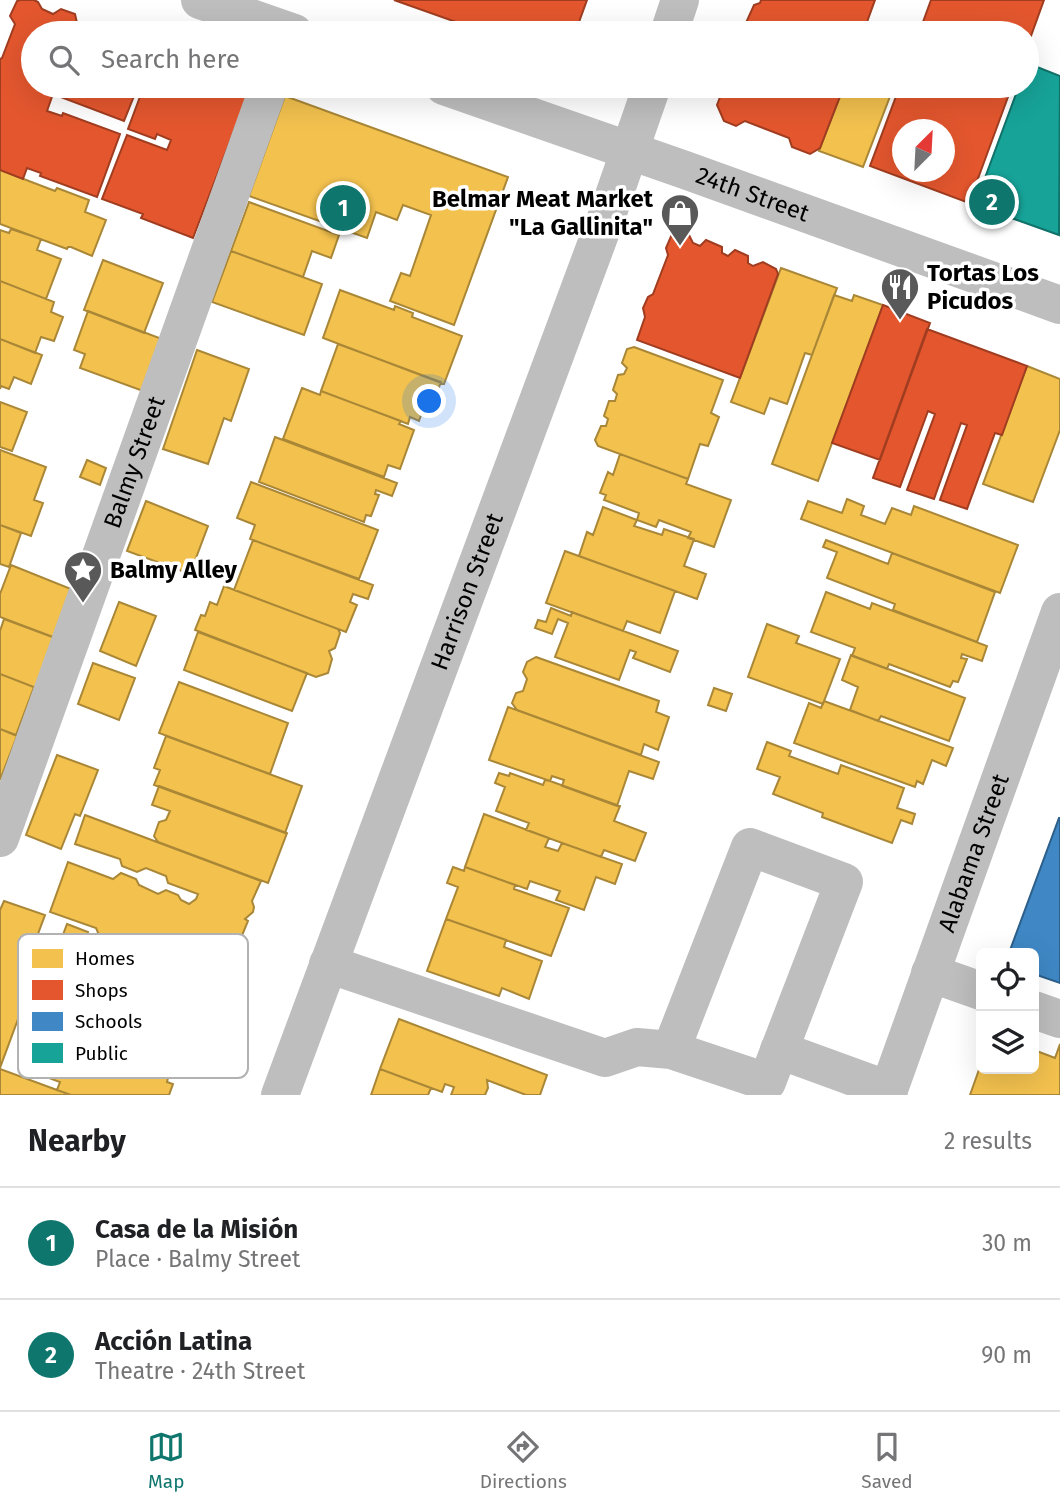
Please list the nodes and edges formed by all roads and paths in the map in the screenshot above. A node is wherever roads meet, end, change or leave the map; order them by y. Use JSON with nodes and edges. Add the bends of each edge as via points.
{"nodes":[{"id":1,"x":200,"y":0,"type":"edge"},
{"id":2,"x":680,"y":0,"type":"edge"},
{"id":3,"x":257,"y":21,"type":"edge"},
{"id":4,"x":673,"y":21,"type":"edge"},
{"id":5,"x":265,"y":98,"type":"edge"},
{"id":6,"x":479,"y":98,"type":"edge"},
{"id":7,"x":648,"y":98,"type":"edge"},
{"id":8,"x":630,"y":150,"type":"junction"},
{"id":9,"x":1060,"y":305,"type":"edge"},
{"id":10,"x":1060,"y":612,"type":"edge"},
{"id":11,"x":0,"y":838,"type":"edge"},
{"id":12,"x":328,"y":964,"type":"junction"},
{"id":13,"x":930,"y":973,"type":"junction"},
{"id":14,"x":976,"y":989,"type":"edge"},
{"id":15,"x":1037,"y":1011,"type":"edge"},
{"id":16,"x":1060,"y":1019,"type":"edge"},
{"id":17,"x":671,"y":1050,"type":"junction"},
{"id":18,"x":779,"y":1050,"type":"junction"},
{"id":19,"x":888,"y":1092,"type":"edge"},
{"id":20,"x":280,"y":1095,"type":"edge"}],
"edges":[{"from":1,"to":3,"type":"street"},
{"from":2,"to":4,"type":"street"},
{"from":5,"to":11,"type":"street","name":"Balmy Street"},
{"from":6,"to":8,"type":"street","name":"24th Street"},
{"from":7,"to":8,"type":"street","name":"Harrison Street"},
{"from":8,"to":9,"type":"street","name":"24th Street"},
{"from":8,"to":12,"type":"street","name":"Harrison Street"},
{"from":10,"to":13,"type":"street","name":"Alabama Street"},
{"from":12,"to":17,"type":"street","via":[[605,1058],[637,1047]]},
{"from":12,"to":20,"type":"street","name":"Harrison Street"},
{"from":13,"to":14,"type":"street"},
{"from":13,"to":19,"type":"street","name":"Alabama Street"},
{"from":15,"to":16,"type":"street"},
{"from":17,"to":18,"type":"street","via":[[767,1082]]},
{"from":17,"to":18,"type":"street","via":[[750,847],[844,882]]},
{"from":18,"to":19,"type":"street"}]}
